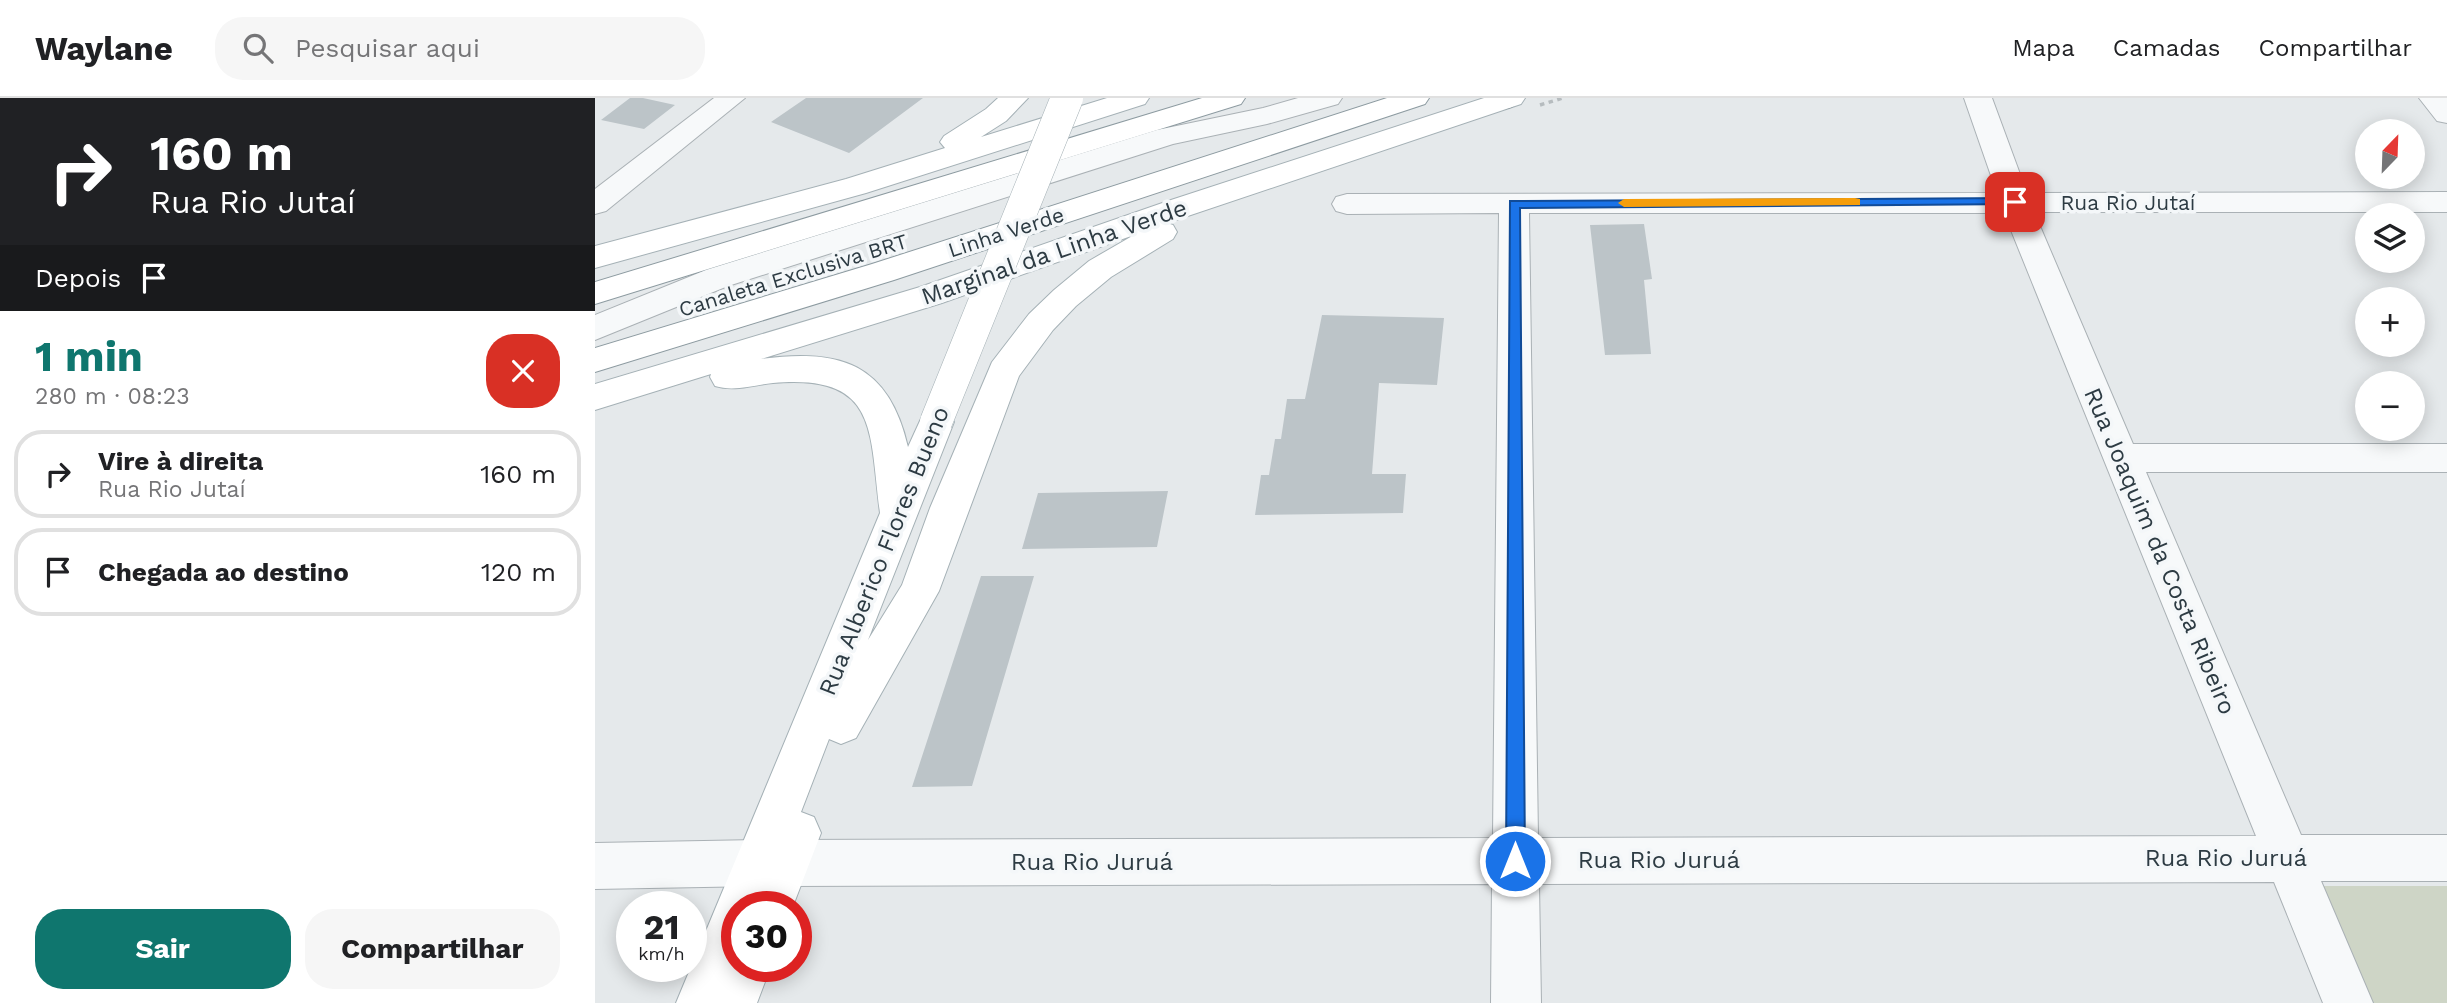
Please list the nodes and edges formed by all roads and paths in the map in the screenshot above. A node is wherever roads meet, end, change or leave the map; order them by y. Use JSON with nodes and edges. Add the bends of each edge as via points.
{"nodes":[{"id":1,"x":731,"y":98,"type":"edge"},
{"id":2,"x":1014,"y":98,"type":"edge"},
{"id":3,"x":1067,"y":98,"type":"edge"},
{"id":4,"x":1084,"y":98,"type":"edge"},
{"id":5,"x":1135,"y":98,"type":"edge"},
{"id":6,"x":1231,"y":98,"type":"edge"},
{"id":7,"x":1328,"y":98,"type":"edge"},
{"id":8,"x":1415,"y":98,"type":"edge"},
{"id":9,"x":1978,"y":98,"type":"edge"},
{"id":10,"x":2433,"y":98,"type":"edge"},
{"id":11,"x":1507,"y":99,"type":"edge"},
{"id":12,"x":2447,"y":115,"type":"edge"},
{"id":13,"x":856,"y":186,"type":"junction"},
{"id":14,"x":1246,"y":186,"type":"junction"},
{"id":15,"x":1037,"y":195,"type":"junction"},
{"id":16,"x":2015,"y":202,"type":"junction"},
{"id":17,"x":2447,"y":202,"type":"edge"},
{"id":18,"x":595,"y":204,"type":"edge"},
{"id":19,"x":1346,"y":204,"type":"dead end"},
{"id":20,"x":1514,"y":204,"type":"junction"},
{"id":21,"x":595,"y":257,"type":"edge"},
{"id":22,"x":595,"y":293,"type":"edge"},
{"id":23,"x":595,"y":329,"type":"edge"},
{"id":24,"x":595,"y":360,"type":"edge"},
{"id":25,"x":595,"y":399,"type":"edge"},
{"id":26,"x":947,"y":422,"type":"junction"},
{"id":27,"x":2121,"y":458,"type":"junction"},
{"id":28,"x":2447,"y":458,"type":"edge"},
{"id":29,"x":899,"y":513,"type":"junction"},
{"id":30,"x":841,"y":724,"type":"junction"},
{"id":31,"x":2287,"y":858,"type":"junction"},
{"id":32,"x":2447,"y":858,"type":"edge"},
{"id":33,"x":1515,"y":861,"type":"junction"},
{"id":34,"x":772,"y":863,"type":"junction"},
{"id":35,"x":595,"y":866,"type":"edge"},
{"id":36,"x":751,"y":891,"type":"edge"},
{"id":37,"x":771,"y":891,"type":"edge"},
{"id":38,"x":721,"y":954,"type":"edge"},
{"id":39,"x":741,"y":982,"type":"edge"},
{"id":40,"x":701,"y":1003,"type":"edge"},
{"id":41,"x":732,"y":1003,"type":"edge"},
{"id":42,"x":1516,"y":1003,"type":"edge"},
{"id":43,"x":2348,"y":1003,"type":"edge"}],
"edges":[{"from":1,"to":18,"type":"street"},
{"from":2,"to":13,"type":"main road","via":[[961,138]]},
{"from":3,"to":15,"type":"main road","bridge":true},
{"from":4,"to":15,"type":"main road"},
{"from":5,"to":13,"type":"main road"},
{"from":6,"to":22,"type":"main road"},
{"from":7,"to":23,"type":"street","name":"Canaleta Exclusiva BRT","via":[[1267,116],[1185,152],[722,300]]},
{"from":8,"to":24,"type":"main road","name":"Linha Verde"},
{"from":9,"to":16,"type":"street","name":"Rua Joaquim da Costa Ribeiro"},
{"from":10,"to":12,"type":"street"},
{"from":11,"to":14,"type":"main road","name":"Marginal da Linha Verde"},
{"from":13,"to":21,"type":"main road"},
{"from":14,"to":25,"type":"main road","name":"Marginal da Linha Verde","via":[[899,306]]},
{"from":14,"to":30,"type":"main road","via":[[1100,270],[1057,306],[1021,347],[994,396],[919,591]]},
{"from":15,"to":26,"type":"main road","name":"Rua Alberico Flores Bueno","bridge":true},
{"from":16,"to":17,"type":"street","name":"Rua Rio Jutaí"},
{"from":16,"to":20,"type":"street","name":"Rua Rio Jutaí"},
{"from":16,"to":27,"type":"street","name":"Rua Joaquim da Costa Ribeiro"},
{"from":19,"to":20,"type":"street","name":"Rua Rio Jutaí"},
{"from":20,"to":33,"type":"street"},
{"from":25,"to":29,"type":"main road","via":[[776,370],[839,373],[861,386],[877,405],[887,432]]},
{"from":26,"to":29,"type":"main road","name":"Rua Alberico Flores Bueno"},
{"from":26,"to":30,"type":"main road","name":"Rua Alberico Flores Bueno"},
{"from":27,"to":28,"type":"street"},
{"from":27,"to":31,"type":"street","name":"Rua Joaquim da Costa Ribeiro"},
{"from":29,"to":34,"type":"main road","name":"Rua Alberico Flores Bueno"},
{"from":30,"to":34,"type":"main road","name":"Rua Alberico Flores Bueno"},
{"from":31,"to":32,"type":"street","name":"Rua Rio Juruá"},
{"from":31,"to":33,"type":"street","name":"Rua Rio Juruá"},
{"from":31,"to":43,"type":"street","name":"Rua Joaquim da Costa Ribeiro"},
{"from":33,"to":34,"type":"street","name":"Rua Rio Juruá"},
{"from":33,"to":42,"type":"street"},
{"from":34,"to":35,"type":"street","name":"Rua Rio Juruá"},
{"from":34,"to":36,"type":"main road","name":"Rua Alberico Flores Bueno"},
{"from":34,"to":37,"type":"main road","name":"Rua Alberico Flores Bueno"},
{"from":38,"to":40,"type":"main road"},
{"from":39,"to":41,"type":"main road"}]}
